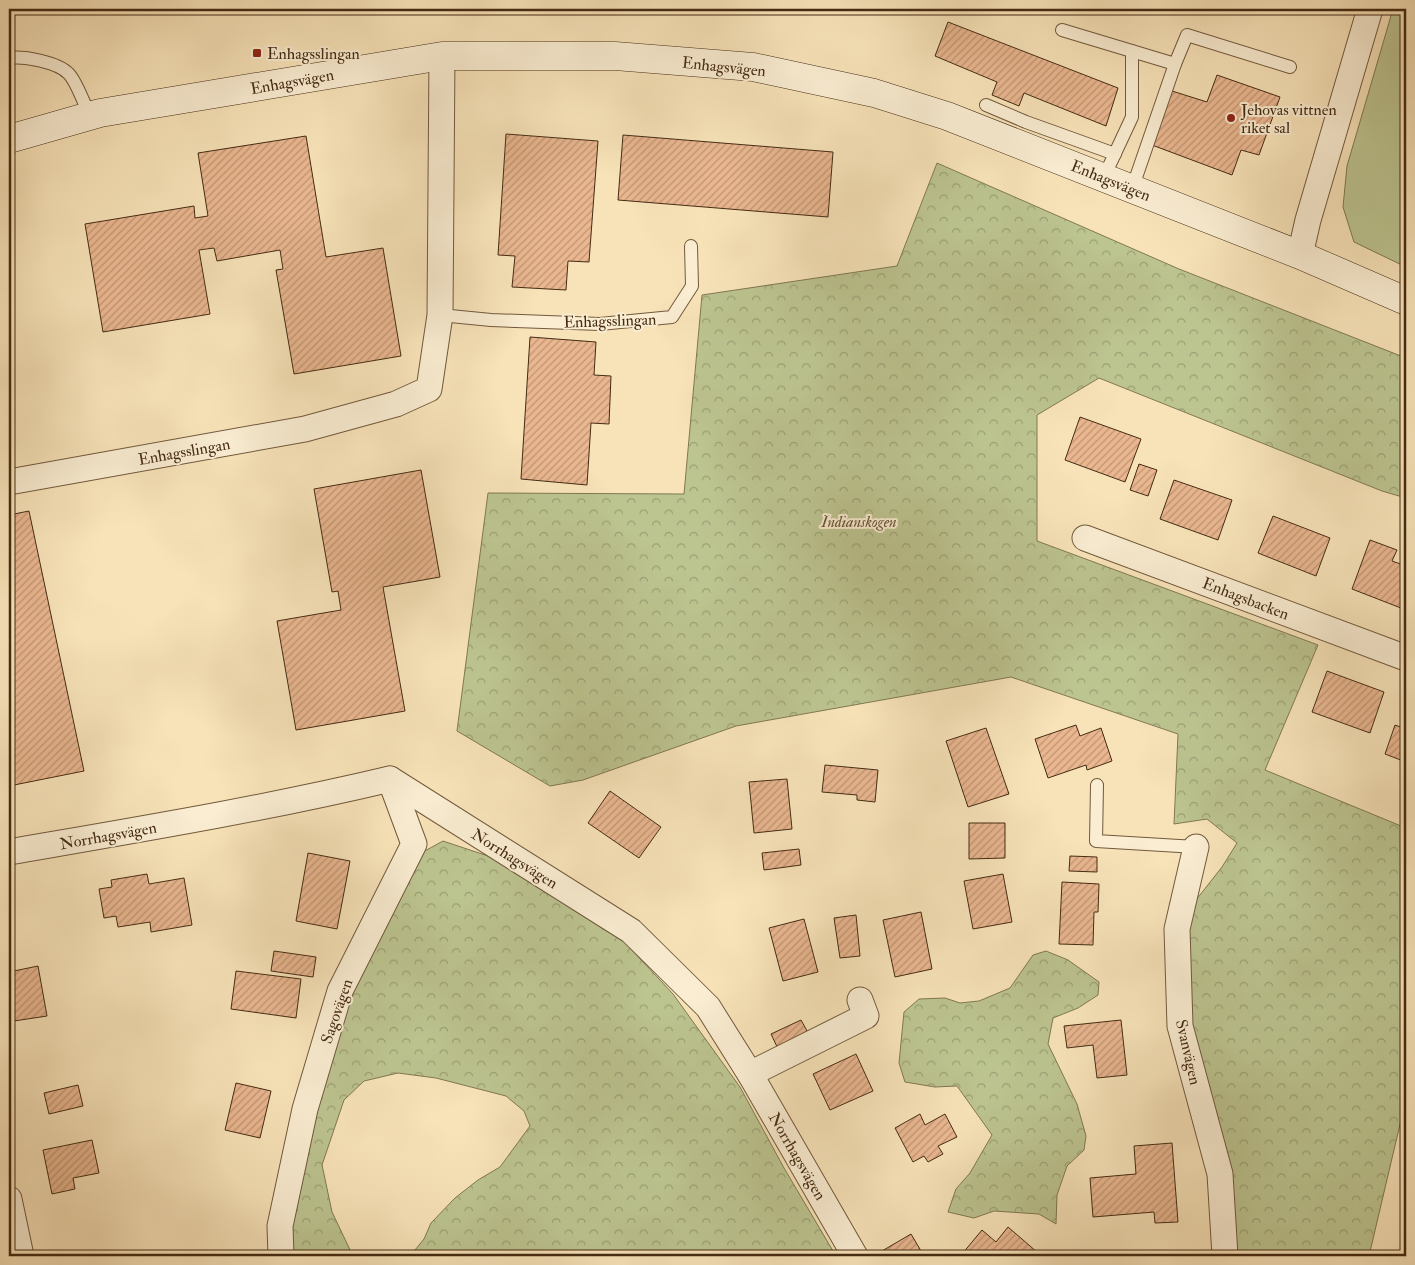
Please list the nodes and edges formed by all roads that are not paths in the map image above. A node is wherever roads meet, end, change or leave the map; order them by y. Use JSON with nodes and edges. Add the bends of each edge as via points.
{"nodes":[{"id":1,"x":1370,"y":9,"type":"edge"},
{"id":2,"x":1062,"y":30,"type":"dead end"},
{"id":3,"x":1132,"y":51,"type":"junction"},
{"id":4,"x":442,"y":56,"type":"junction"},
{"id":5,"x":9,"y":58,"type":"edge"},
{"id":6,"x":1175,"y":64,"type":"junction"},
{"id":7,"x":1290,"y":67,"type":"dead end"},
{"id":8,"x":986,"y":105,"type":"dead end"},
{"id":9,"x":90,"y":117,"type":"junction"},
{"id":10,"x":9,"y":139,"type":"edge"},
{"id":11,"x":1110,"y":166,"type":"junction"},
{"id":12,"x":1132,"y":189,"type":"junction"},
{"id":13,"x":691,"y":246,"type":"dead end"},
{"id":14,"x":1300,"y":255,"type":"junction"},
{"id":15,"x":1406,"y":301,"type":"edge"},
{"id":16,"x":440,"y":315,"type":"junction"},
{"id":17,"x":9,"y":482,"type":"edge"},
{"id":18,"x":1085,"y":538,"type":"dead end"},
{"id":19,"x":1406,"y":658,"type":"edge"},
{"id":20,"x":390,"y":779,"type":"junction"},
{"id":21,"x":1097,"y":785,"type":"dead end"},
{"id":22,"x":1196,"y":847,"type":"joint"},
{"id":23,"x":9,"y":852,"type":"edge"},
{"id":24,"x":860,"y":1000,"type":"dead end"},
{"id":25,"x":750,"y":1074,"type":"junction"},
{"id":26,"x":9,"y":1200,"type":"edge"},
{"id":27,"x":21,"y":1256,"type":"edge"},
{"id":28,"x":281,"y":1256,"type":"edge"},
{"id":29,"x":855,"y":1256,"type":"edge"},
{"id":30,"x":1225,"y":1256,"type":"edge"}],
"edges":[{"from":1,"to":14,"type":"street"},
{"from":2,"to":3,"type":"lane"},
{"from":3,"to":6,"type":"lane"},
{"from":3,"to":11,"type":"lane","via":[[1132,117]]},
{"from":4,"to":9,"type":"street","name":"Enhagsvägen"},
{"from":4,"to":11,"type":"street","name":"Enhagsvägen","via":[[615,56],[753,67],[874,93]]},
{"from":4,"to":16,"type":"street","name":"Enhagsslingan"},
{"from":5,"to":9,"type":"lane","via":[[40,61],[69,74]]},
{"from":6,"to":7,"type":"lane","via":[[1187,35]]},
{"from":6,"to":12,"type":"lane"},
{"from":8,"to":11,"type":"lane"},
{"from":9,"to":10,"type":"street","name":"Enhagsvägen"},
{"from":11,"to":12,"type":"street","name":"Enhagsvägen"},
{"from":12,"to":14,"type":"street","name":"Enhagsvägen"},
{"from":13,"to":16,"type":"lane","name":"Enhagsslingan","via":[[692,286],[672,317],[600,324]]},
{"from":14,"to":15,"type":"street","name":"Enhagsvägen"},
{"from":16,"to":17,"type":"street","name":"Enhagsslingan","via":[[429,389],[396,404],[305,429]]},
{"from":18,"to":19,"type":"street","name":"Enhagsbacken"},
{"from":20,"to":23,"type":"street","name":"Norrhagsvägen","via":[[197,819]]},
{"from":20,"to":25,"type":"street","name":"Norrhagsvägen","via":[[631,931],[708,1007]]},
{"from":20,"to":28,"type":"street","name":"Sagovägen","via":[[414,844],[340,991],[305,1108],[280,1226]]},
{"from":21,"to":22,"type":"lane","via":[[1096,841]]},
{"from":22,"to":30,"type":"street","name":"Svanvägen","via":[[1177,929],[1180,1026],[1220,1174]]},
{"from":24,"to":25,"type":"street","via":[[866,1016]]},
{"from":25,"to":29,"type":"street","name":"Norrhagsvägen"},
{"from":26,"to":27,"type":"street"}]}
